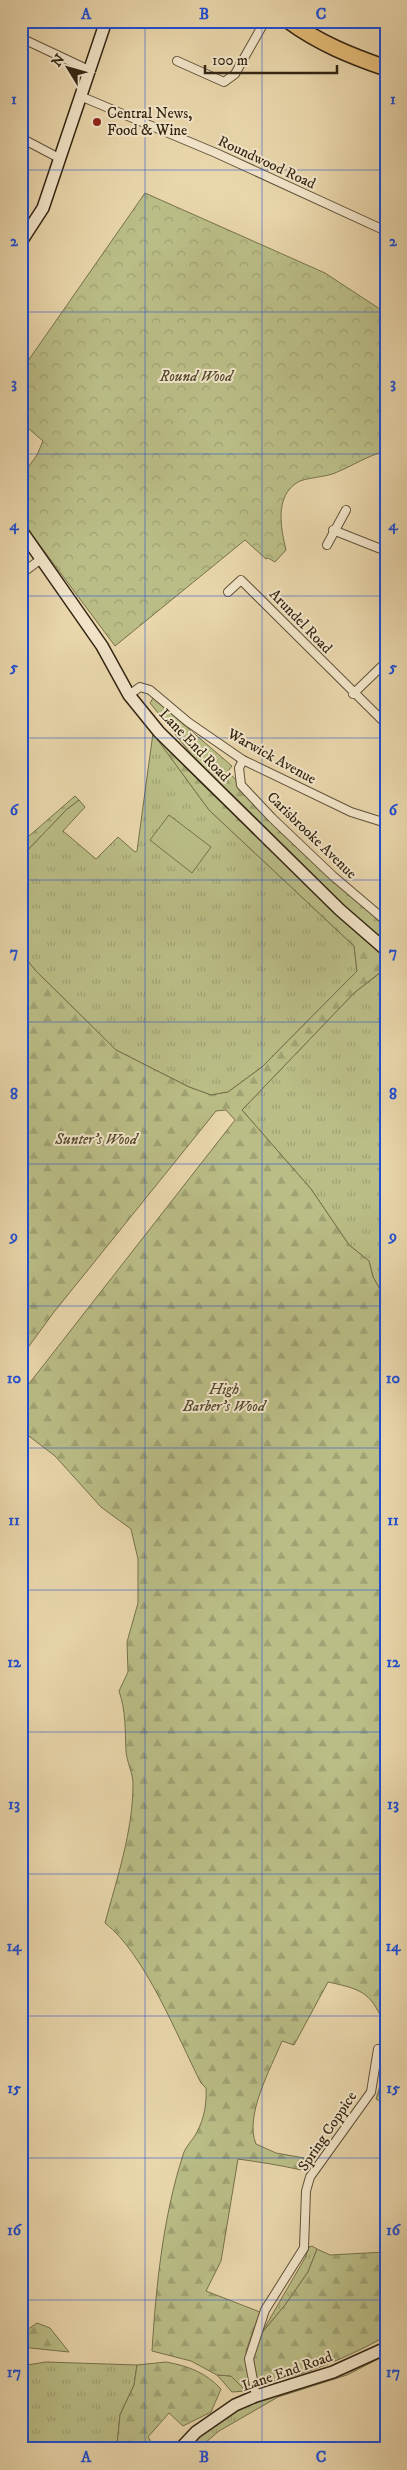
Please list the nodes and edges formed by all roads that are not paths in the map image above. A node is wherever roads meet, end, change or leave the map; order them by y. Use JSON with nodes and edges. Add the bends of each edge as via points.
{"nodes":[{"id":1,"x":106,"y":21,"type":"edge"},
{"id":2,"x":265,"y":21,"type":"edge"},
{"id":3,"x":289,"y":21,"type":"edge"},
{"id":4,"x":21,"y":38,"type":"edge"},
{"id":5,"x":177,"y":61,"type":"dead end"},
{"id":6,"x":386,"y":68,"type":"edge"},
{"id":7,"x":89,"y":70,"type":"junction"},
{"id":8,"x":80,"y":96,"type":"junction"},
{"id":9,"x":21,"y":138,"type":"edge"},
{"id":10,"x":59,"y":158,"type":"junction"},
{"id":11,"x":386,"y":231,"type":"edge"},
{"id":12,"x":21,"y":242,"type":"edge"},
{"id":13,"x":346,"y":510,"type":"dead end"},
{"id":14,"x":21,"y":530,"type":"edge"},
{"id":15,"x":334,"y":530,"type":"junction"},
{"id":16,"x":327,"y":545,"type":"dead end"},
{"id":17,"x":386,"y":551,"type":"edge"},
{"id":18,"x":41,"y":559,"type":"junction"},
{"id":19,"x":21,"y":574,"type":"edge"},
{"id":20,"x":228,"y":592,"type":"dead end"},
{"id":21,"x":386,"y":662,"type":"edge"},
{"id":22,"x":353,"y":694,"type":"junction"},
{"id":23,"x":129,"y":695,"type":"junction"},
{"id":24,"x":386,"y":724,"type":"edge"},
{"id":25,"x":243,"y":760,"type":"junction"},
{"id":26,"x":386,"y":823,"type":"edge"},
{"id":27,"x":386,"y":921,"type":"edge"},
{"id":28,"x":386,"y":950,"type":"edge"},
{"id":29,"x":378,"y":2049,"type":"dead end"},
{"id":30,"x":386,"y":2348,"type":"edge"},
{"id":31,"x":256,"y":2396,"type":"junction"},
{"id":32,"x":180,"y":2449,"type":"edge"}],
"edges":[{"from":1,"to":7,"type":"street"},
{"from":2,"to":5,"type":"street","via":[[235,74],[224,82]]},
{"from":3,"to":6,"type":"highway","via":[[337,50]]},
{"from":4,"to":7,"type":"street"},
{"from":7,"to":8,"type":"street"},
{"from":8,"to":10,"type":"street"},
{"from":8,"to":11,"type":"street","name":"Roundwood Road","via":[[216,153]]},
{"from":9,"to":10,"type":"street"},
{"from":10,"to":12,"type":"street","via":[[43,208]]},
{"from":13,"to":15,"type":"street"},
{"from":14,"to":18,"type":"street","name":"Lane End Road"},
{"from":15,"to":16,"type":"street"},
{"from":15,"to":17,"type":"street"},
{"from":18,"to":19,"type":"street"},
{"from":18,"to":23,"type":"street","name":"Lane End Road","via":[[102,646]]},
{"from":20,"to":22,"type":"street","name":"Arundel Road","via":[[241,580]]},
{"from":21,"to":22,"type":"street"},
{"from":22,"to":24,"type":"street","name":"Arundel Road"},
{"from":23,"to":25,"type":"street","name":"Warwick Avenue","via":[[140,687],[150,690],[188,722]]},
{"from":23,"to":28,"type":"street","name":"Lane End Road","via":[[159,732],[340,910]]},
{"from":25,"to":26,"type":"street","name":"Warwick Avenue","via":[[351,812]]},
{"from":25,"to":27,"type":"street","name":"Carisbrooke Avenue","via":[[239,768],[241,785],[333,876]]},
{"from":29,"to":31,"type":"street","name":"Spring Coppice","via":[[371,2092],[310,2177],[306,2191],[304,2248],[265,2310],[249,2359]]},
{"from":30,"to":31,"type":"street","name":"Lane End Road","via":[[333,2372]]},
{"from":31,"to":32,"type":"street","name":"Lane End Road","via":[[196,2432]]}]}
